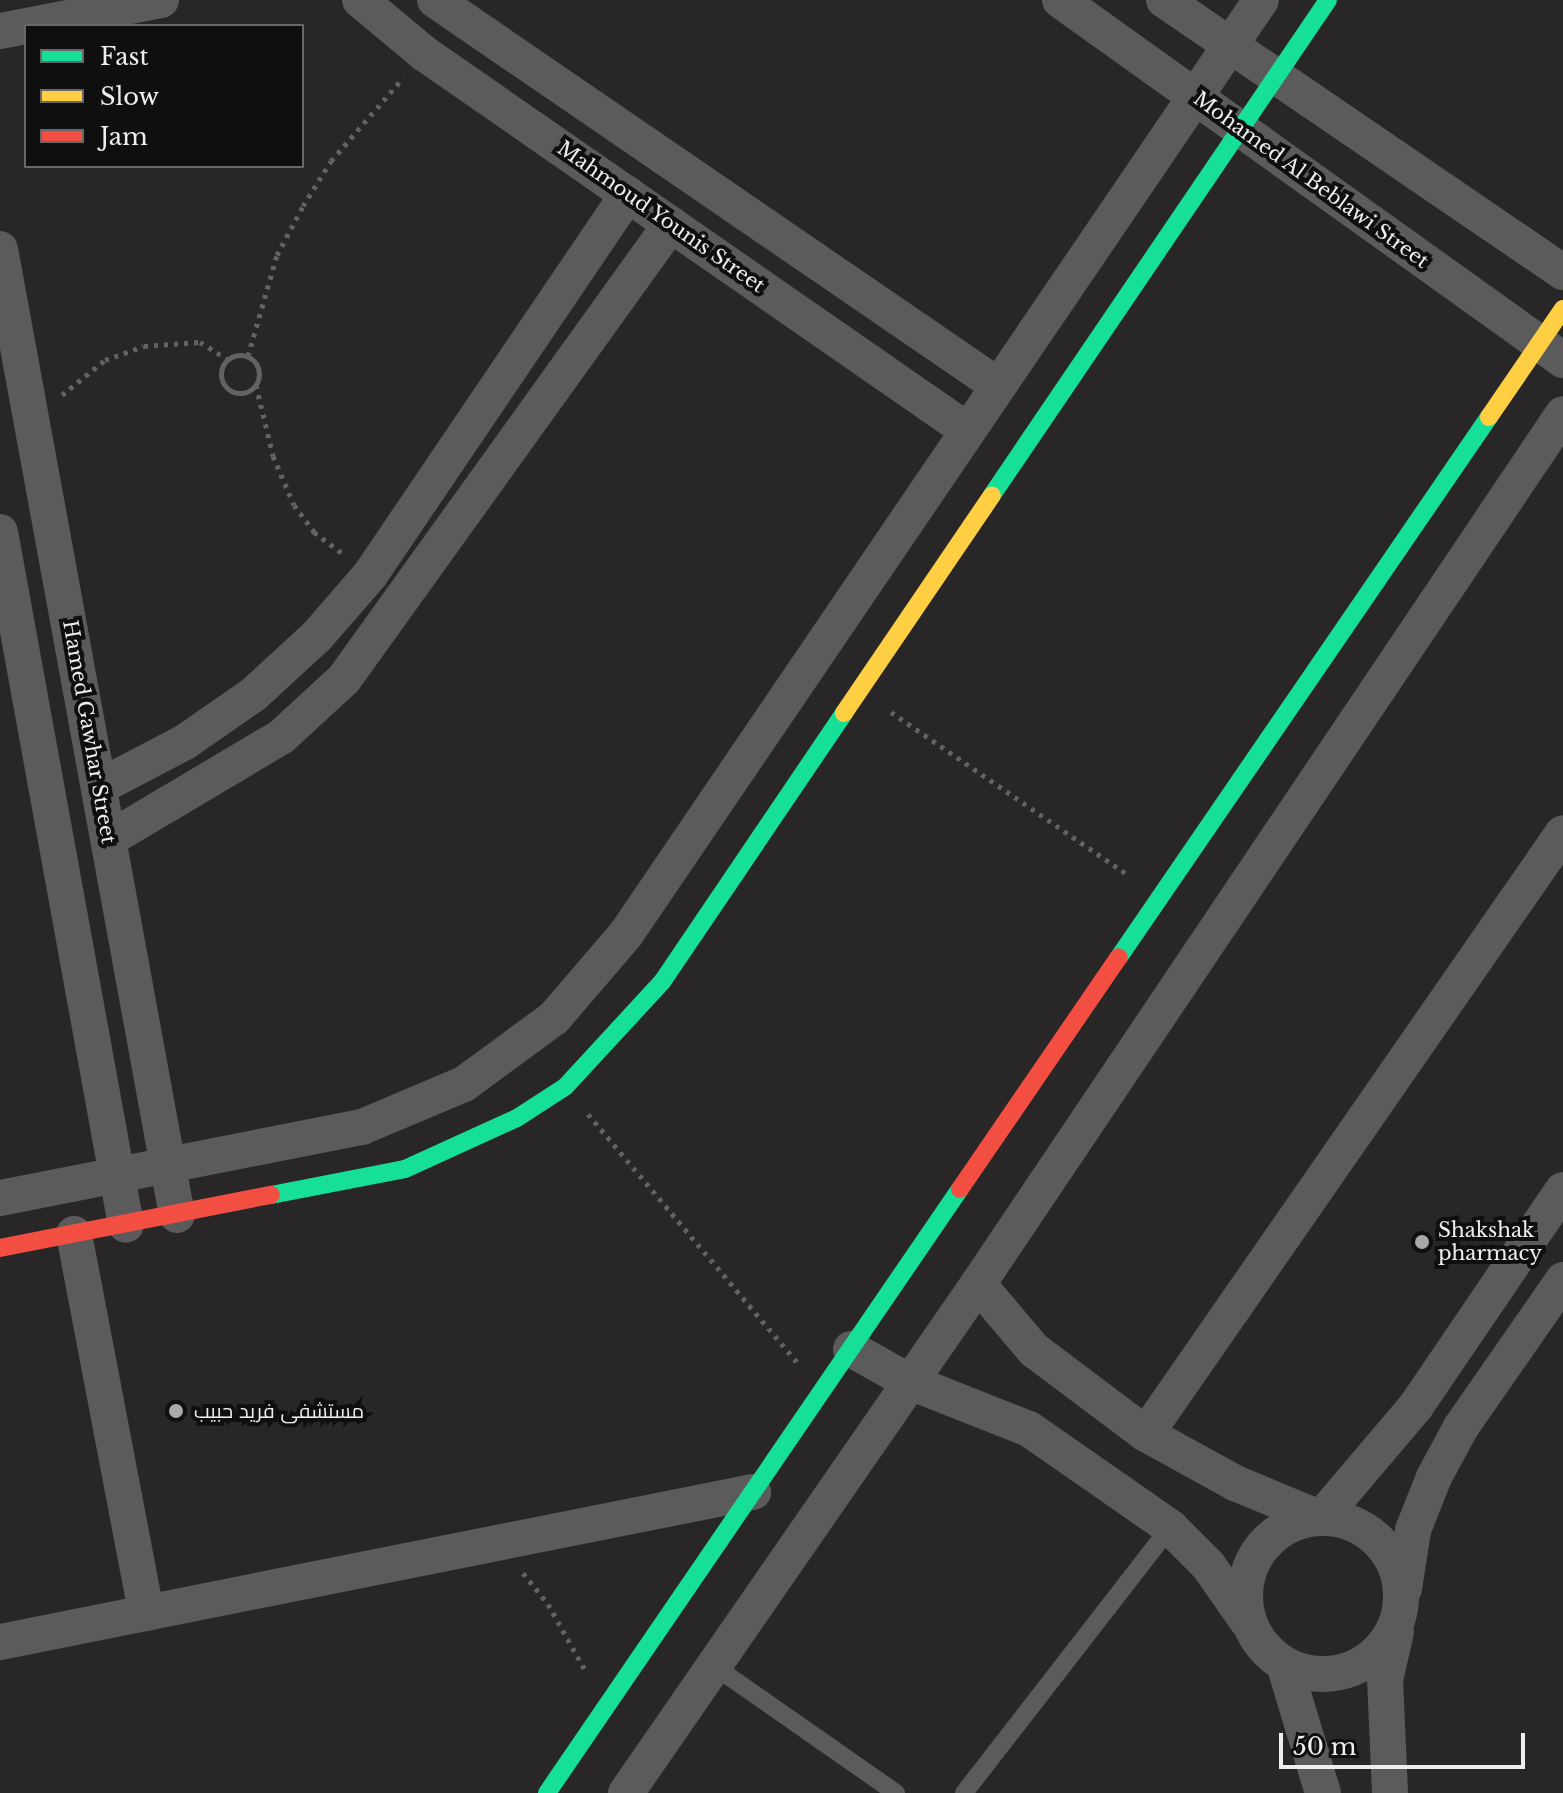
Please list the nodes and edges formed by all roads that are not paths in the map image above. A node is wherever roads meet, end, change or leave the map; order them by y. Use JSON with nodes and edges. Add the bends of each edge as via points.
{"nodes":[{"id":1,"x":161,"y":0,"type":"edge"},
{"id":2,"x":360,"y":0,"type":"edge"},
{"id":3,"x":435,"y":0,"type":"edge"},
{"id":4,"x":1060,"y":0,"type":"edge"},
{"id":5,"x":1164,"y":0,"type":"edge"},
{"id":6,"x":1261,"y":0,"type":"edge"},
{"id":7,"x":1328,"y":0,"type":"edge"},
{"id":8,"x":36,"y":24,"type":"edge"},
{"id":9,"x":24,"y":26,"type":"edge"},
{"id":10,"x":0,"y":31,"type":"edge"},
{"id":11,"x":1230,"y":45,"type":"junction"},
{"id":12,"x":1277,"y":77,"type":"junction"},
{"id":13,"x":1195,"y":97,"type":"junction"},
{"id":14,"x":1241,"y":130,"type":"junction"},
{"id":15,"x":628,"y":194,"type":"junction"},
{"id":16,"x":671,"y":224,"type":"junction"},
{"id":17,"x":0,"y":249,"type":"edge"},
{"id":18,"x":1563,"y":272,"type":"edge"},
{"id":19,"x":1563,"y":309,"type":"edge"},
{"id":20,"x":1551,"y":352,"type":"edge"},
{"id":21,"x":997,"y":385,"type":"junction"},
{"id":22,"x":1563,"y":414,"type":"edge"},
{"id":23,"x":967,"y":430,"type":"junction"},
{"id":24,"x":0,"y":532,"type":"edge"},
{"id":25,"x":99,"y":787,"type":"junction"},
{"id":26,"x":1563,"y":833,"type":"edge"},
{"id":27,"x":109,"y":839,"type":"junction"},
{"id":28,"x":168,"y":1165,"type":"junction"},
{"id":29,"x":116,"y":1175,"type":"junction"},
{"id":30,"x":1563,"y":1190,"type":"edge"},
{"id":31,"x":0,"y":1198,"type":"edge"},
{"id":32,"x":177,"y":1215,"type":"junction"},
{"id":33,"x":126,"y":1225,"type":"junction"},
{"id":34,"x":74,"y":1234,"type":"junction"},
{"id":35,"x":0,"y":1248,"type":"edge"},
{"id":36,"x":1563,"y":1280,"type":"edge"},
{"id":37,"x":978,"y":1284,"type":"junction"},
{"id":38,"x":1474,"y":1321,"type":"junction"},
{"id":39,"x":1516,"y":1348,"type":"junction"},
{"id":40,"x":851,"y":1349,"type":"junction"},
{"id":41,"x":910,"y":1382,"type":"junction"},
{"id":42,"x":1146,"y":1434,"type":"junction"},
{"id":43,"x":753,"y":1492,"type":"junction"},
{"id":44,"x":1320,"y":1517,"type":"junction"},
{"id":45,"x":1170,"y":1527,"type":"junction"},
{"id":46,"x":1400,"y":1611,"type":"junction"},
{"id":47,"x":146,"y":1613,"type":"junction"},
{"id":48,"x":1248,"y":1622,"type":"junction"},
{"id":49,"x":0,"y":1642,"type":"edge"},
{"id":50,"x":1284,"y":1664,"type":"junction"},
{"id":51,"x":714,"y":1666,"type":"junction"},
{"id":52,"x":547,"y":1793,"type":"edge"},
{"id":53,"x":626,"y":1793,"type":"edge"},
{"id":54,"x":896,"y":1793,"type":"edge"},
{"id":55,"x":964,"y":1793,"type":"edge"},
{"id":56,"x":1323,"y":1793,"type":"edge"},
{"id":57,"x":1390,"y":1793,"type":"edge"}],
"edges":[{"from":1,"to":8,"type":"street"},
{"from":2,"to":15,"type":"street","name":"Mahmoud Younis Street","via":[[425,54]]},
{"from":3,"to":21,"type":"street"},
{"from":4,"to":13,"type":"street","name":"Mohamed Al Beblawi Street"},
{"from":5,"to":11,"type":"street"},
{"from":6,"to":11,"type":"street"},
{"from":7,"to":12,"type":"street"},
{"from":9,"to":10,"type":"street"},
{"from":11,"to":12,"type":"street"},
{"from":11,"to":13,"type":"street"},
{"from":12,"to":14,"type":"street"},
{"from":12,"to":18,"type":"street"},
{"from":13,"to":14,"type":"street","name":"Mohamed Al Beblawi Street"},
{"from":13,"to":21,"type":"street"},
{"from":14,"to":20,"type":"street","name":"Mohamed Al Beblawi Street"},
{"from":14,"to":32,"type":"street","via":[[634,1019],[565,1087],[463,1147],[405,1169]]},
{"from":15,"to":16,"type":"street","name":"Mahmoud Younis Street"},
{"from":15,"to":25,"type":"street","via":[[370,575],[317,636],[254,694],[185,742]]},
{"from":16,"to":23,"type":"street","name":"Mahmoud Younis Street"},
{"from":16,"to":27,"type":"street","via":[[344,679],[281,737]]},
{"from":17,"to":25,"type":"street","name":"Hamed Gawhar Street"},
{"from":19,"to":20,"type":"street"},
{"from":20,"to":40,"type":"street","via":[[1160,897]]},
{"from":21,"to":23,"type":"street"},
{"from":22,"to":37,"type":"street"},
{"from":23,"to":28,"type":"street","via":[[626,934],[554,1018],[464,1084],[414,1108],[308,1140]]},
{"from":24,"to":29,"type":"street"},
{"from":25,"to":27,"type":"street","name":"Hamed Gawhar Street"},
{"from":26,"to":42,"type":"street"},
{"from":27,"to":28,"type":"street","name":"Hamed Gawhar Street"},
{"from":28,"to":29,"type":"street"},
{"from":28,"to":32,"type":"street","name":"Hamed Gawhar Street"},
{"from":29,"to":31,"type":"street"},
{"from":29,"to":33,"type":"street"},
{"from":30,"to":38,"type":"street"},
{"from":32,"to":33,"type":"street"},
{"from":33,"to":34,"type":"street"},
{"from":34,"to":35,"type":"street"},
{"from":34,"to":47,"type":"street"},
{"from":36,"to":39,"type":"street"},
{"from":37,"to":41,"type":"street"},
{"from":37,"to":42,"type":"street","via":[[1034,1350]]},
{"from":38,"to":39,"type":"street"},
{"from":38,"to":44,"type":"street","via":[[1384,1448]]},
{"from":39,"to":46,"type":"street","via":[[1434,1477],[1413,1530]]},
{"from":40,"to":41,"type":"street"},
{"from":40,"to":43,"type":"street"},
{"from":41,"to":45,"type":"street","via":[[1029,1429]]},
{"from":41,"to":51,"type":"street"},
{"from":42,"to":44,"type":"street","via":[[1223,1477]]},
{"from":43,"to":47,"type":"street"},
{"from":43,"to":52,"type":"street"},
{"from":44,"to":46,"type":"street","via":[[1370,1532],[1399,1573]]},
{"from":44,"to":48,"type":"street","via":[[1294,1523],[1257,1553],[1244,1598]]},
{"from":45,"to":48,"type":"street","via":[[1208,1565]]},
{"from":45,"to":55,"type":"lane"},
{"from":46,"to":50,"type":"street","via":[[1384,1647],[1363,1664],[1337,1673],[1310,1674]]},
{"from":46,"to":57,"type":"street","via":[[1385,1680]]},
{"from":47,"to":49,"type":"street"},
{"from":48,"to":50,"type":"street","via":[[1269,1653]]},
{"from":50,"to":56,"type":"street"},
{"from":51,"to":53,"type":"street"},
{"from":51,"to":54,"type":"lane"}]}
